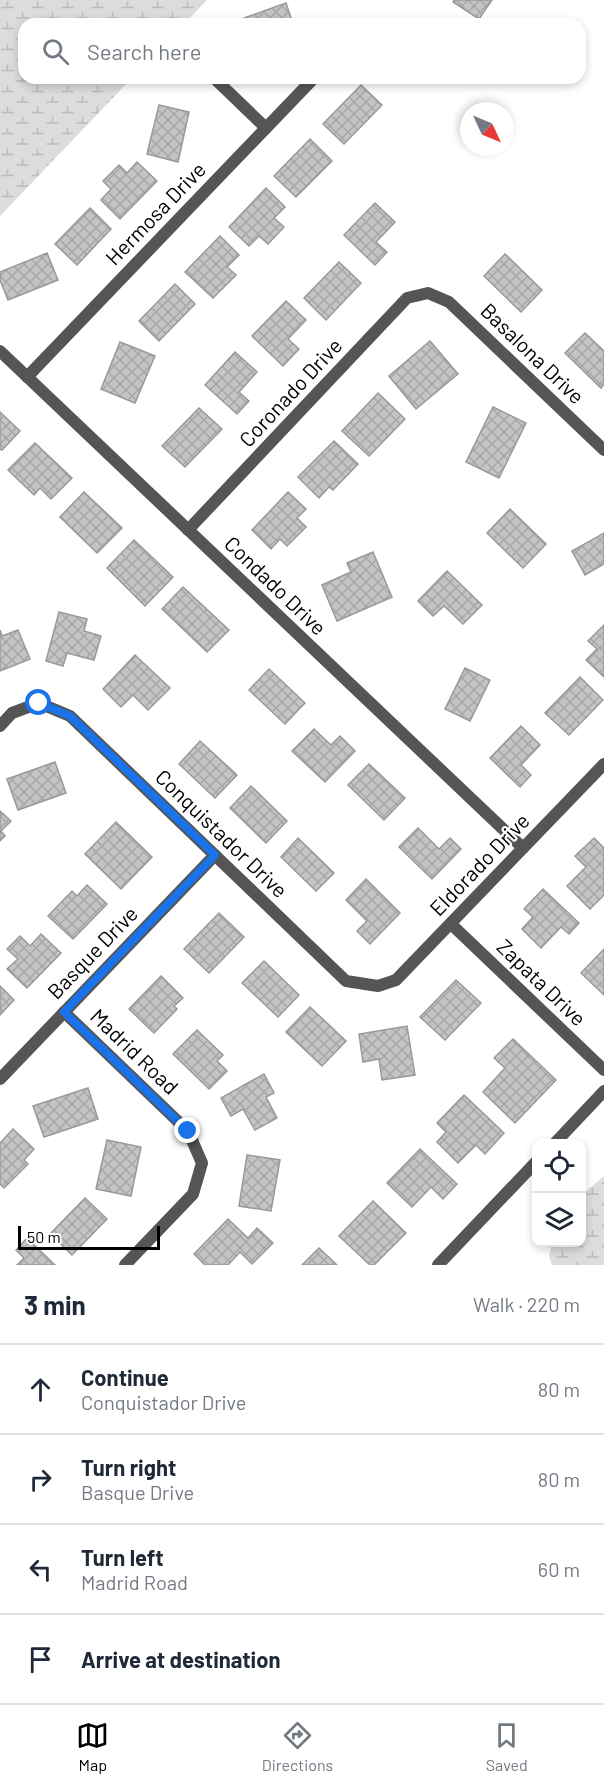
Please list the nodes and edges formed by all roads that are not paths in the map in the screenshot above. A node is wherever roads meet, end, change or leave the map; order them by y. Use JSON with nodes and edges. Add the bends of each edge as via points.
{"nodes":[{"id":1,"x":220,"y":84,"type":"edge"},
{"id":2,"x":308,"y":84,"type":"edge"},
{"id":3,"x":266,"y":128,"type":"junction"},
{"id":4,"x":428,"y":293,"type":"joint"},
{"id":5,"x":0,"y":351,"type":"edge"},
{"id":6,"x":27,"y":377,"type":"junction"},
{"id":7,"x":604,"y":450,"type":"edge"},
{"id":8,"x":188,"y":530,"type":"junction"},
{"id":9,"x":0,"y":726,"type":"edge"},
{"id":10,"x":604,"y":764,"type":"edge"},
{"id":11,"x":523,"y":848,"type":"junction"},
{"id":12,"x":215,"y":855,"type":"junction"},
{"id":13,"x":451,"y":924,"type":"junction"},
{"id":14,"x":378,"y":986,"type":"joint"},
{"id":15,"x":64,"y":1012,"type":"junction"},
{"id":16,"x":604,"y":1070,"type":"edge"},
{"id":17,"x":0,"y":1079,"type":"edge"},
{"id":18,"x":604,"y":1091,"type":"edge"},
{"id":19,"x":558,"y":1139,"type":"edge"},
{"id":20,"x":532,"y":1167,"type":"edge"},
{"id":21,"x":125,"y":1265,"type":"edge"},
{"id":22,"x":438,"y":1265,"type":"edge"}],
"edges":[{"from":1,"to":3,"type":"street"},
{"from":2,"to":3,"type":"street","name":"Hermosa Drive"},
{"from":3,"to":6,"type":"street","name":"Hermosa Drive"},
{"from":4,"to":7,"type":"street","name":"Basalona Drive","via":[[449,302]]},
{"from":4,"to":8,"type":"street","name":"Coronado Drive","via":[[407,298]]},
{"from":5,"to":6,"type":"street","name":"Condado Drive"},
{"from":6,"to":8,"type":"street","name":"Condado Drive"},
{"from":8,"to":11,"type":"street","name":"Condado Drive"},
{"from":9,"to":12,"type":"street","name":"Conquistador Drive","via":[[12,713],[39,703],[70,716]]},
{"from":10,"to":11,"type":"street","name":"Eldorado Drive"},
{"from":11,"to":13,"type":"street","name":"Eldorado Drive"},
{"from":12,"to":14,"type":"street","name":"Conquistador Drive","via":[[345,981]]},
{"from":12,"to":15,"type":"street","name":"Basque Drive"},
{"from":13,"to":14,"type":"street","name":"Eldorado Drive","via":[[396,980]]},
{"from":13,"to":16,"type":"street","name":"Zapata Drive"},
{"from":15,"to":17,"type":"street","name":"Basque Drive"},
{"from":15,"to":21,"type":"street","name":"Madrid Road","via":[[188,1131],[202,1163],[194,1194]]},
{"from":18,"to":19,"type":"street"},
{"from":20,"to":22,"type":"street"}]}
